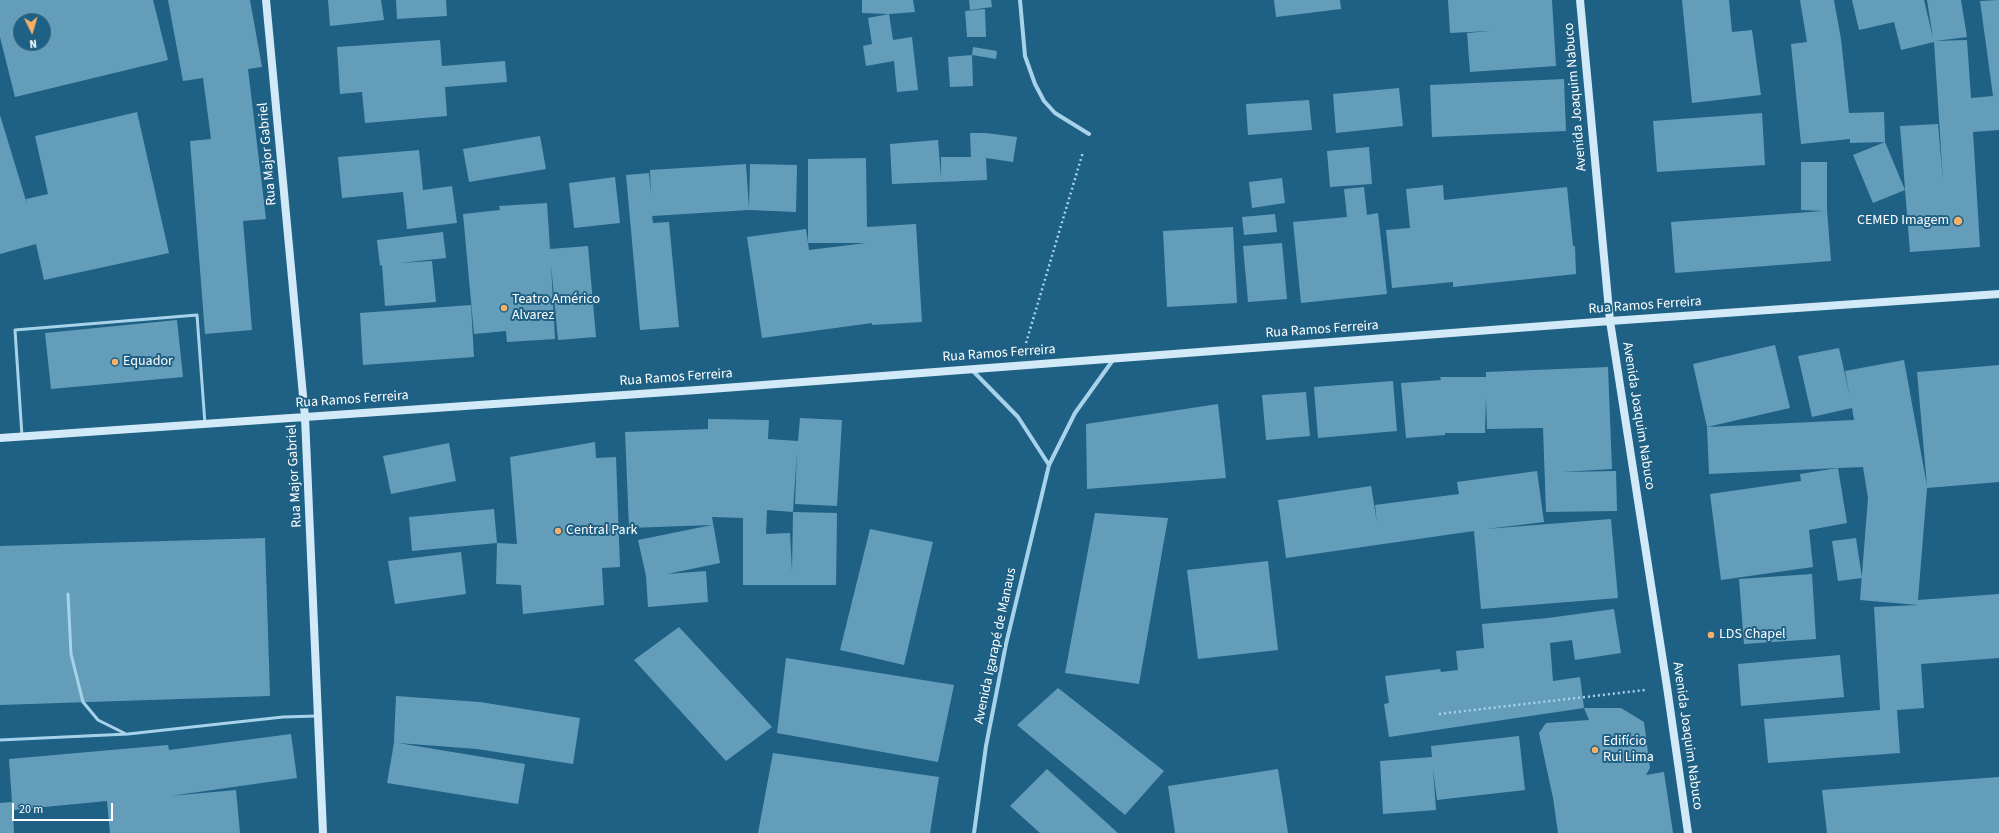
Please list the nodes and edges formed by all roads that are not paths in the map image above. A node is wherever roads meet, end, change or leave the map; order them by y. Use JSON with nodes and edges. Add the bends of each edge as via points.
{"nodes":[{"id":1,"x":266,"y":0,"type":"edge"},
{"id":2,"x":1020,"y":0,"type":"edge"},
{"id":3,"x":1580,"y":0,"type":"edge"},
{"id":4,"x":1089,"y":134,"type":"road end"},
{"id":5,"x":1999,"y":294,"type":"edge"},
{"id":6,"x":1610,"y":321,"type":"junction"},
{"id":7,"x":1114,"y":358,"type":"junction"},
{"id":8,"x":971,"y":369,"type":"junction"},
{"id":9,"x":305,"y":417,"type":"junction"},
{"id":10,"x":204,"y":424,"type":"junction"},
{"id":11,"x":22,"y":436,"type":"junction"},
{"id":12,"x":0,"y":438,"type":"edge"},
{"id":13,"x":1049,"y":465,"type":"junction"},
{"id":14,"x":68,"y":594,"type":"dead end"},
{"id":15,"x":318,"y":716,"type":"junction"},
{"id":16,"x":128,"y":734,"type":"junction"},
{"id":17,"x":0,"y":740,"type":"edge"},
{"id":18,"x":323,"y":833,"type":"edge"},
{"id":19,"x":974,"y":833,"type":"edge"},
{"id":20,"x":1688,"y":833,"type":"edge"}],
"edges":[{"from":1,"to":9,"type":"main road","name":"Rua Major Gabriel"},
{"from":2,"to":4,"type":"street","via":[[1025,56],[1035,84],[1044,101],[1055,113]]},
{"from":3,"to":6,"type":"main road","name":"Avenida Joaquim Nabuco"},
{"from":5,"to":6,"type":"main road","name":"Rua Ramos Ferreira"},
{"from":6,"to":7,"type":"main road","name":"Rua Ramos Ferreira"},
{"from":6,"to":20,"type":"main road","name":"Avenida Joaquim Nabuco"},
{"from":7,"to":8,"type":"main road","name":"Rua Ramos Ferreira"},
{"from":7,"to":13,"type":"street","name":"Avenida Igarapé de Manaus","via":[[1075,413]]},
{"from":8,"to":9,"type":"main road","name":"Rua Ramos Ferreira"},
{"from":8,"to":13,"type":"street","via":[[1018,417]]},
{"from":9,"to":10,"type":"main road","name":"Rua Ramos Ferreira"},
{"from":9,"to":15,"type":"main road","name":"Rua Major Gabriel"},
{"from":10,"to":11,"type":"main road","name":"Rua Ramos Ferreira"},
{"from":10,"to":11,"type":"lane","via":[[197,315],[15,330]]},
{"from":11,"to":12,"type":"main road","name":"Rua Ramos Ferreira"},
{"from":13,"to":19,"type":"street","name":"Avenida Igarapé de Manaus","via":[[1006,644],[986,746]]},
{"from":14,"to":16,"type":"lane","via":[[71,654],[84,702],[98,720]]},
{"from":15,"to":16,"type":"lane","via":[[283,717]]},
{"from":15,"to":18,"type":"main road","name":"Rua Major Gabriel"},
{"from":16,"to":17,"type":"lane"}]}
